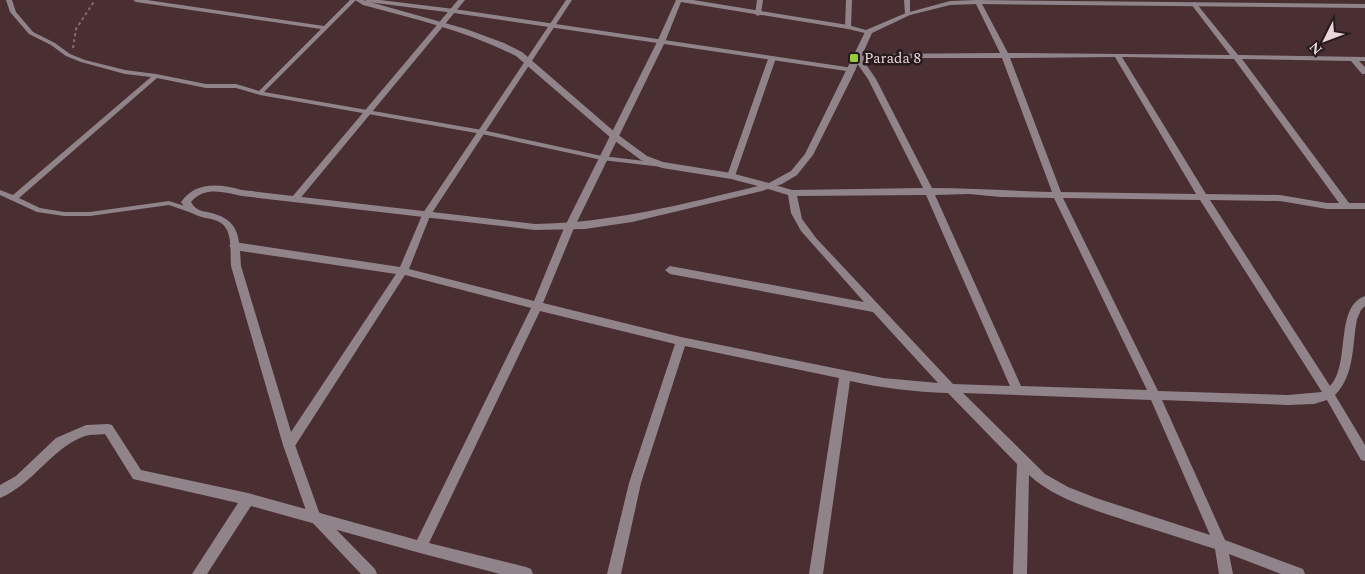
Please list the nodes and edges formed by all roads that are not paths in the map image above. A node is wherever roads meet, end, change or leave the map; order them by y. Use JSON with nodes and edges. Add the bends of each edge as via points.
{"nodes":[{"id":1,"x":9,"y":0,"type":"edge"},
{"id":2,"x":136,"y":0,"type":"edge"},
{"id":3,"x":353,"y":0,"type":"edge"},
{"id":4,"x":358,"y":0,"type":"edge"},
{"id":5,"x":368,"y":0,"type":"edge"},
{"id":6,"x":462,"y":0,"type":"edge"},
{"id":7,"x":569,"y":0,"type":"edge"},
{"id":8,"x":680,"y":0,"type":"edge"},
{"id":9,"x":760,"y":0,"type":"edge"},
{"id":10,"x":848,"y":0,"type":"edge"},
{"id":11,"x":907,"y":0,"type":"edge"},
{"id":12,"x":962,"y":0,"type":"edge"},
{"id":13,"x":978,"y":2,"type":"junction"},
{"id":14,"x":708,"y":3,"type":"edge"},
{"id":15,"x":950,"y":3,"type":"junction"},
{"id":16,"x":1194,"y":4,"type":"junction"},
{"id":17,"x":1365,"y":6,"type":"edge"},
{"id":18,"x":454,"y":11,"type":"junction"},
{"id":19,"x":758,"y":14,"type":"junction"},
{"id":20,"x":908,"y":14,"type":"junction"},
{"id":21,"x":441,"y":23,"type":"junction"},
{"id":22,"x":553,"y":26,"type":"junction"},
{"id":23,"x":848,"y":27,"type":"junction"},
{"id":24,"x":326,"y":28,"type":"junction"},
{"id":25,"x":868,"y":32,"type":"junction"},
{"id":26,"x":662,"y":42,"type":"junction"},
{"id":27,"x":1005,"y":55,"type":"junction"},
{"id":28,"x":1117,"y":55,"type":"junction"},
{"id":29,"x":1236,"y":57,"type":"junction"},
{"id":30,"x":772,"y":58,"type":"junction"},
{"id":31,"x":858,"y":59,"type":"junction"},
{"id":32,"x":1353,"y":59,"type":"junction"},
{"id":33,"x":1365,"y":59,"type":"edge"},
{"id":34,"x":528,"y":62,"type":"junction"},
{"id":35,"x":853,"y":70,"type":"junction"},
{"id":36,"x":1365,"y":72,"type":"edge"},
{"id":37,"x":156,"y":76,"type":"junction"},
{"id":38,"x":260,"y":93,"type":"junction"},
{"id":39,"x":369,"y":111,"type":"junction"},
{"id":40,"x":482,"y":132,"type":"junction"},
{"id":41,"x":614,"y":136,"type":"junction"},
{"id":42,"x":602,"y":158,"type":"junction"},
{"id":43,"x":662,"y":165,"type":"junction"},
{"id":44,"x":731,"y":176,"type":"junction"},
{"id":45,"x":768,"y":186,"type":"junction"},
{"id":46,"x":0,"y":192,"type":"edge"},
{"id":47,"x":929,"y":192,"type":"junction"},
{"id":48,"x":792,"y":193,"type":"junction"},
{"id":49,"x":1057,"y":194,"type":"junction"},
{"id":50,"x":1203,"y":197,"type":"junction"},
{"id":51,"x":13,"y":199,"type":"junction"},
{"id":52,"x":295,"y":199,"type":"junction"},
{"id":53,"x":1365,"y":206,"type":"edge"},
{"id":54,"x":1347,"y":207,"type":"junction"},
{"id":55,"x":192,"y":211,"type":"junction"},
{"id":56,"x":426,"y":215,"type":"junction"},
{"id":57,"x":569,"y":228,"type":"junction"},
{"id":58,"x":234,"y":246,"type":"junction"},
{"id":59,"x":670,"y":270,"type":"dead end"},
{"id":60,"x":402,"y":271,"type":"junction"},
{"id":61,"x":1365,"y":300,"type":"edge"},
{"id":62,"x":537,"y":306,"type":"junction"},
{"id":63,"x":874,"y":308,"type":"junction"},
{"id":64,"x":681,"y":341,"type":"junction"},
{"id":65,"x":845,"y":375,"type":"junction"},
{"id":66,"x":950,"y":388,"type":"junction"},
{"id":67,"x":1018,"y":391,"type":"junction"},
{"id":68,"x":1154,"y":394,"type":"junction"},
{"id":69,"x":1329,"y":394,"type":"junction"},
{"id":70,"x":289,"y":446,"type":"junction"},
{"id":71,"x":1365,"y":456,"type":"edge"},
{"id":72,"x":1023,"y":462,"type":"junction"},
{"id":73,"x":0,"y":492,"type":"edge"},
{"id":74,"x":248,"y":499,"type":"junction"},
{"id":75,"x":314,"y":516,"type":"junction"},
{"id":76,"x":1221,"y":545,"type":"junction"},
{"id":77,"x":420,"y":547,"type":"junction"},
{"id":78,"x":199,"y":574,"type":"edge"},
{"id":79,"x":370,"y":574,"type":"edge"},
{"id":80,"x":526,"y":574,"type":"edge"},
{"id":81,"x":614,"y":574,"type":"edge"},
{"id":82,"x":816,"y":574,"type":"edge"},
{"id":83,"x":1020,"y":574,"type":"edge"},
{"id":84,"x":1226,"y":574,"type":"edge"},
{"id":85,"x":1298,"y":574,"type":"edge"}],
"edges":[{"from":1,"to":37,"type":"lane","via":[[13,12],[31,33],[68,55],[125,72]]},
{"from":2,"to":24,"type":"lane"},
{"from":3,"to":24,"type":"lane"},
{"from":4,"to":21,"type":"street"},
{"from":5,"to":18,"type":"lane"},
{"from":6,"to":18,"type":"street"},
{"from":7,"to":22,"type":"street"},
{"from":8,"to":14,"type":"street"},
{"from":8,"to":26,"type":"street"},
{"from":9,"to":19,"type":"lane"},
{"from":10,"to":23,"type":"lane"},
{"from":11,"to":20,"type":"lane"},
{"from":12,"to":15,"type":"street"},
{"from":13,"to":15,"type":"street"},
{"from":13,"to":16,"type":"street"},
{"from":13,"to":27,"type":"street"},
{"from":14,"to":19,"type":"street"},
{"from":15,"to":20,"type":"street"},
{"from":16,"to":17,"type":"street"},
{"from":16,"to":29,"type":"street"},
{"from":18,"to":21,"type":"street"},
{"from":18,"to":22,"type":"lane"},
{"from":19,"to":23,"type":"street"},
{"from":20,"to":25,"type":"street"},
{"from":21,"to":34,"type":"street","via":[[506,47]]},
{"from":21,"to":39,"type":"street"},
{"from":22,"to":26,"type":"lane"},
{"from":22,"to":34,"type":"street"},
{"from":23,"to":25,"type":"street"},
{"from":24,"to":38,"type":"lane"},
{"from":25,"to":31,"type":"street"},
{"from":26,"to":30,"type":"lane"},
{"from":26,"to":41,"type":"street"},
{"from":27,"to":28,"type":"street"},
{"from":27,"to":31,"type":"street","via":[[875,56]]},
{"from":27,"to":49,"type":"street"},
{"from":28,"to":29,"type":"street"},
{"from":28,"to":50,"type":"street"},
{"from":29,"to":32,"type":"street"},
{"from":29,"to":54,"type":"street"},
{"from":30,"to":35,"type":"lane"},
{"from":30,"to":44,"type":"street"},
{"from":31,"to":35,"type":"street"},
{"from":31,"to":47,"type":"street","via":[[872,79]]},
{"from":32,"to":33,"type":"street"},
{"from":32,"to":36,"type":"street"},
{"from":34,"to":40,"type":"street"},
{"from":34,"to":41,"type":"street"},
{"from":35,"to":45,"type":"street","via":[[810,152],[792,174]]},
{"from":37,"to":38,"type":"lane","via":[[206,86],[236,86]]},
{"from":37,"to":51,"type":"lane"},
{"from":38,"to":39,"type":"lane"},
{"from":39,"to":40,"type":"lane"},
{"from":39,"to":52,"type":"street"},
{"from":40,"to":42,"type":"lane"},
{"from":40,"to":56,"type":"street"},
{"from":41,"to":42,"type":"street"},
{"from":41,"to":43,"type":"street","via":[[644,158]]},
{"from":42,"to":43,"type":"lane"},
{"from":42,"to":57,"type":"street"},
{"from":43,"to":44,"type":"street"},
{"from":44,"to":45,"type":"street"},
{"from":45,"to":48,"type":"street"},
{"from":45,"to":57,"type":"street","via":[[656,214]]},
{"from":46,"to":51,"type":"lane"},
{"from":47,"to":48,"type":"street"},
{"from":47,"to":49,"type":"street"},
{"from":47,"to":67,"type":"street"},
{"from":48,"to":63,"type":"street","via":[[797,221]]},
{"from":49,"to":50,"type":"street"},
{"from":49,"to":68,"type":"street"},
{"from":50,"to":54,"type":"street","via":[[1280,198]]},
{"from":50,"to":69,"type":"street"},
{"from":51,"to":55,"type":"lane","via":[[40,210],[64,214],[90,214],[169,203]]},
{"from":52,"to":55,"type":"street","via":[[205,188],[186,202]]},
{"from":52,"to":56,"type":"street"},
{"from":53,"to":54,"type":"street"},
{"from":55,"to":58,"type":"street","via":[[222,219],[229,225]]},
{"from":56,"to":57,"type":"street"},
{"from":56,"to":60,"type":"street"},
{"from":57,"to":62,"type":"street"},
{"from":58,"to":60,"type":"street"},
{"from":58,"to":70,"type":"street","via":[[236,266]]},
{"from":59,"to":63,"type":"street"},
{"from":60,"to":62,"type":"street"},
{"from":60,"to":70,"type":"street"},
{"from":61,"to":69,"type":"street","via":[[1355,309],[1348,357],[1336,387]]},
{"from":62,"to":64,"type":"street"},
{"from":62,"to":77,"type":"street"},
{"from":63,"to":66,"type":"street"},
{"from":64,"to":65,"type":"street"},
{"from":64,"to":81,"type":"street","via":[[635,483]]},
{"from":65,"to":66,"type":"street","via":[[915,387]]},
{"from":65,"to":82,"type":"street"},
{"from":66,"to":67,"type":"street"},
{"from":66,"to":72,"type":"street"},
{"from":67,"to":68,"type":"street"},
{"from":68,"to":69,"type":"street","via":[[1288,400]]},
{"from":68,"to":76,"type":"street"},
{"from":69,"to":71,"type":"street"},
{"from":70,"to":75,"type":"street"},
{"from":72,"to":76,"type":"street","via":[[1041,478],[1064,491]]},
{"from":72,"to":83,"type":"street"},
{"from":73,"to":74,"type":"street","via":[[20,480],[60,442],[86,430],[108,429],[137,476]]},
{"from":74,"to":75,"type":"street"},
{"from":74,"to":78,"type":"street"},
{"from":75,"to":77,"type":"street"},
{"from":75,"to":79,"type":"street"},
{"from":76,"to":84,"type":"street"},
{"from":76,"to":85,"type":"street"},
{"from":77,"to":80,"type":"street"}]}
